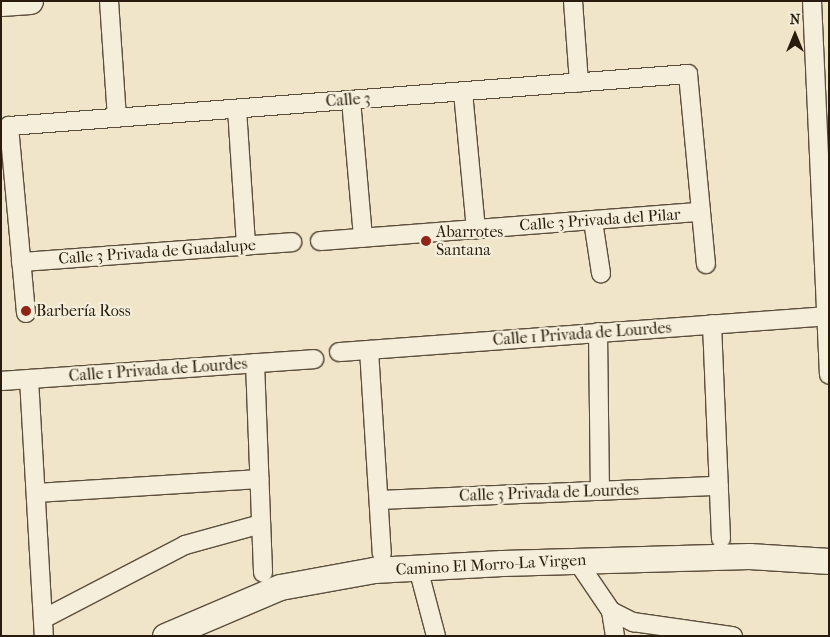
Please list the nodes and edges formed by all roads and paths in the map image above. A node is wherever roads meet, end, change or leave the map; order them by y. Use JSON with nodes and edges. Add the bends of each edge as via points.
{"nodes":[{"id":1,"x":30,"y":1,"type":"edge"},
{"id":2,"x":109,"y":1,"type":"edge"},
{"id":3,"x":573,"y":1,"type":"edge"},
{"id":4,"x":812,"y":1,"type":"edge"},
{"id":5,"x":1,"y":3,"type":"edge"},
{"id":6,"x":579,"y":83,"type":"junction"},
{"id":7,"x":463,"y":92,"type":"junction"},
{"id":8,"x":352,"y":100,"type":"junction"},
{"id":9,"x":237,"y":109,"type":"junction"},
{"id":10,"x":117,"y":118,"type":"junction"},
{"id":11,"x":701,"y":212,"type":"junction"},
{"id":12,"x":593,"y":221,"type":"junction"},
{"id":13,"x":476,"y":229,"type":"junction"},
{"id":14,"x":363,"y":237,"type":"junction"},
{"id":15,"x":320,"y":241,"type":"dead end"},
{"id":16,"x":292,"y":242,"type":"dead end"},
{"id":17,"x":246,"y":246,"type":"junction"},
{"id":18,"x":21,"y":262,"type":"junction"},
{"id":19,"x":706,"y":264,"type":"dead end"},
{"id":20,"x":600,"y":273,"type":"dead end"},
{"id":21,"x":26,"y":313,"type":"dead end"},
{"id":22,"x":827,"y":316,"type":"edge"},
{"id":23,"x":712,"y":324,"type":"junction"},
{"id":24,"x":598,"y":332,"type":"junction"},
{"id":25,"x":370,"y":350,"type":"junction"},
{"id":26,"x":339,"y":352,"type":"dead end"},
{"id":27,"x":314,"y":359,"type":"dead end"},
{"id":28,"x":255,"y":363,"type":"junction"},
{"id":29,"x":829,"y":375,"type":"edge"},
{"id":30,"x":29,"y":379,"type":"junction"},
{"id":31,"x":1,"y":381,"type":"edge"},
{"id":32,"x":260,"y":479,"type":"junction"},
{"id":33,"x":719,"y":486,"type":"junction"},
{"id":34,"x":600,"y":491,"type":"junction"},
{"id":35,"x":36,"y":493,"type":"junction"},
{"id":36,"x":379,"y":500,"type":"junction"},
{"id":37,"x":261,"y":524,"type":"junction"},
{"id":38,"x":721,"y":539,"type":"dead end"},
{"id":39,"x":382,"y":554,"type":"dead end"},
{"id":40,"x":577,"y":561,"type":"junction"},
{"id":41,"x":829,"y":561,"type":"edge"},
{"id":42,"x":418,"y":568,"type":"junction"},
{"id":43,"x":263,"y":573,"type":"dead end"},
{"id":44,"x":611,"y":611,"type":"junction"},
{"id":45,"x":43,"y":627,"type":"edge"},
{"id":46,"x":638,"y":629,"type":"edge"},
{"id":47,"x":165,"y":636,"type":"edge"},
{"id":48,"x":436,"y":636,"type":"edge"},
{"id":49,"x":615,"y":636,"type":"edge"},
{"id":50,"x":733,"y":636,"type":"edge"}],
"edges":[{"from":1,"to":5,"type":"street"},
{"from":2,"to":10,"type":"street"},
{"from":3,"to":6,"type":"street"},
{"from":4,"to":22,"type":"street"},
{"from":6,"to":7,"type":"street","name":"Calle 3"},
{"from":6,"to":11,"type":"street","name":"Calle 3","via":[[688,74]]},
{"from":7,"to":8,"type":"street","name":"Calle 3"},
{"from":7,"to":13,"type":"street"},
{"from":8,"to":9,"type":"street","name":"Calle 3"},
{"from":8,"to":14,"type":"street"},
{"from":9,"to":10,"type":"street","name":"Calle 3"},
{"from":9,"to":17,"type":"street"},
{"from":10,"to":18,"type":"street","name":"Calle 3","via":[[9,126]]},
{"from":11,"to":12,"type":"street","name":"Calle 3 Privada del Pilar"},
{"from":11,"to":19,"type":"street"},
{"from":12,"to":13,"type":"street","name":"Calle 3 Privada del Pilar"},
{"from":12,"to":20,"type":"street"},
{"from":13,"to":14,"type":"street","name":"Calle 3 Privada del Pilar"},
{"from":14,"to":15,"type":"street","name":"Calle 3 Privada del Pilar"},
{"from":16,"to":17,"type":"street","name":"Calle 3 Privada de Guadalupe"},
{"from":17,"to":18,"type":"street","name":"Calle 3 Privada de Guadalupe"},
{"from":18,"to":21,"type":"street"},
{"from":22,"to":23,"type":"street","name":"Calle 1 Privada de Lourdes"},
{"from":22,"to":29,"type":"street"},
{"from":23,"to":24,"type":"street","name":"Calle 1 Privada de Lourdes"},
{"from":23,"to":33,"type":"street"},
{"from":24,"to":25,"type":"street","name":"Calle 1 Privada de Lourdes"},
{"from":24,"to":34,"type":"street"},
{"from":25,"to":26,"type":"street","name":"Calle 1 Privada de Lourdes"},
{"from":25,"to":36,"type":"street"},
{"from":27,"to":28,"type":"street","name":"Calle 1 Privada de Lourdes"},
{"from":28,"to":30,"type":"street","name":"Calle 1 Privada de Lourdes"},
{"from":28,"to":32,"type":"street"},
{"from":30,"to":31,"type":"street","name":"Calle 1 Privada de Lourdes"},
{"from":30,"to":35,"type":"street"},
{"from":32,"to":35,"type":"street"},
{"from":32,"to":37,"type":"street"},
{"from":33,"to":34,"type":"street","name":"Calle 3 Privada de Lourdes"},
{"from":33,"to":38,"type":"street"},
{"from":34,"to":36,"type":"street","name":"Calle 3 Privada de Lourdes"},
{"from":35,"to":45,"type":"street"},
{"from":36,"to":39,"type":"street"},
{"from":37,"to":43,"type":"street"},
{"from":37,"to":45,"type":"street","via":[[185,545]]},
{"from":40,"to":41,"type":"street","name":"Camino El Morro-La Virgen","via":[[749,556]]},
{"from":40,"to":42,"type":"street","name":"Camino El Morro-La Virgen"},
{"from":40,"to":44,"type":"street"},
{"from":42,"to":47,"type":"street","name":"Camino El Morro-La Virgen","via":[[324,576],[280,586]]},
{"from":42,"to":48,"type":"street"},
{"from":44,"to":46,"type":"street"},
{"from":44,"to":49,"type":"street"},
{"from":46,"to":50,"type":"street"}]}
